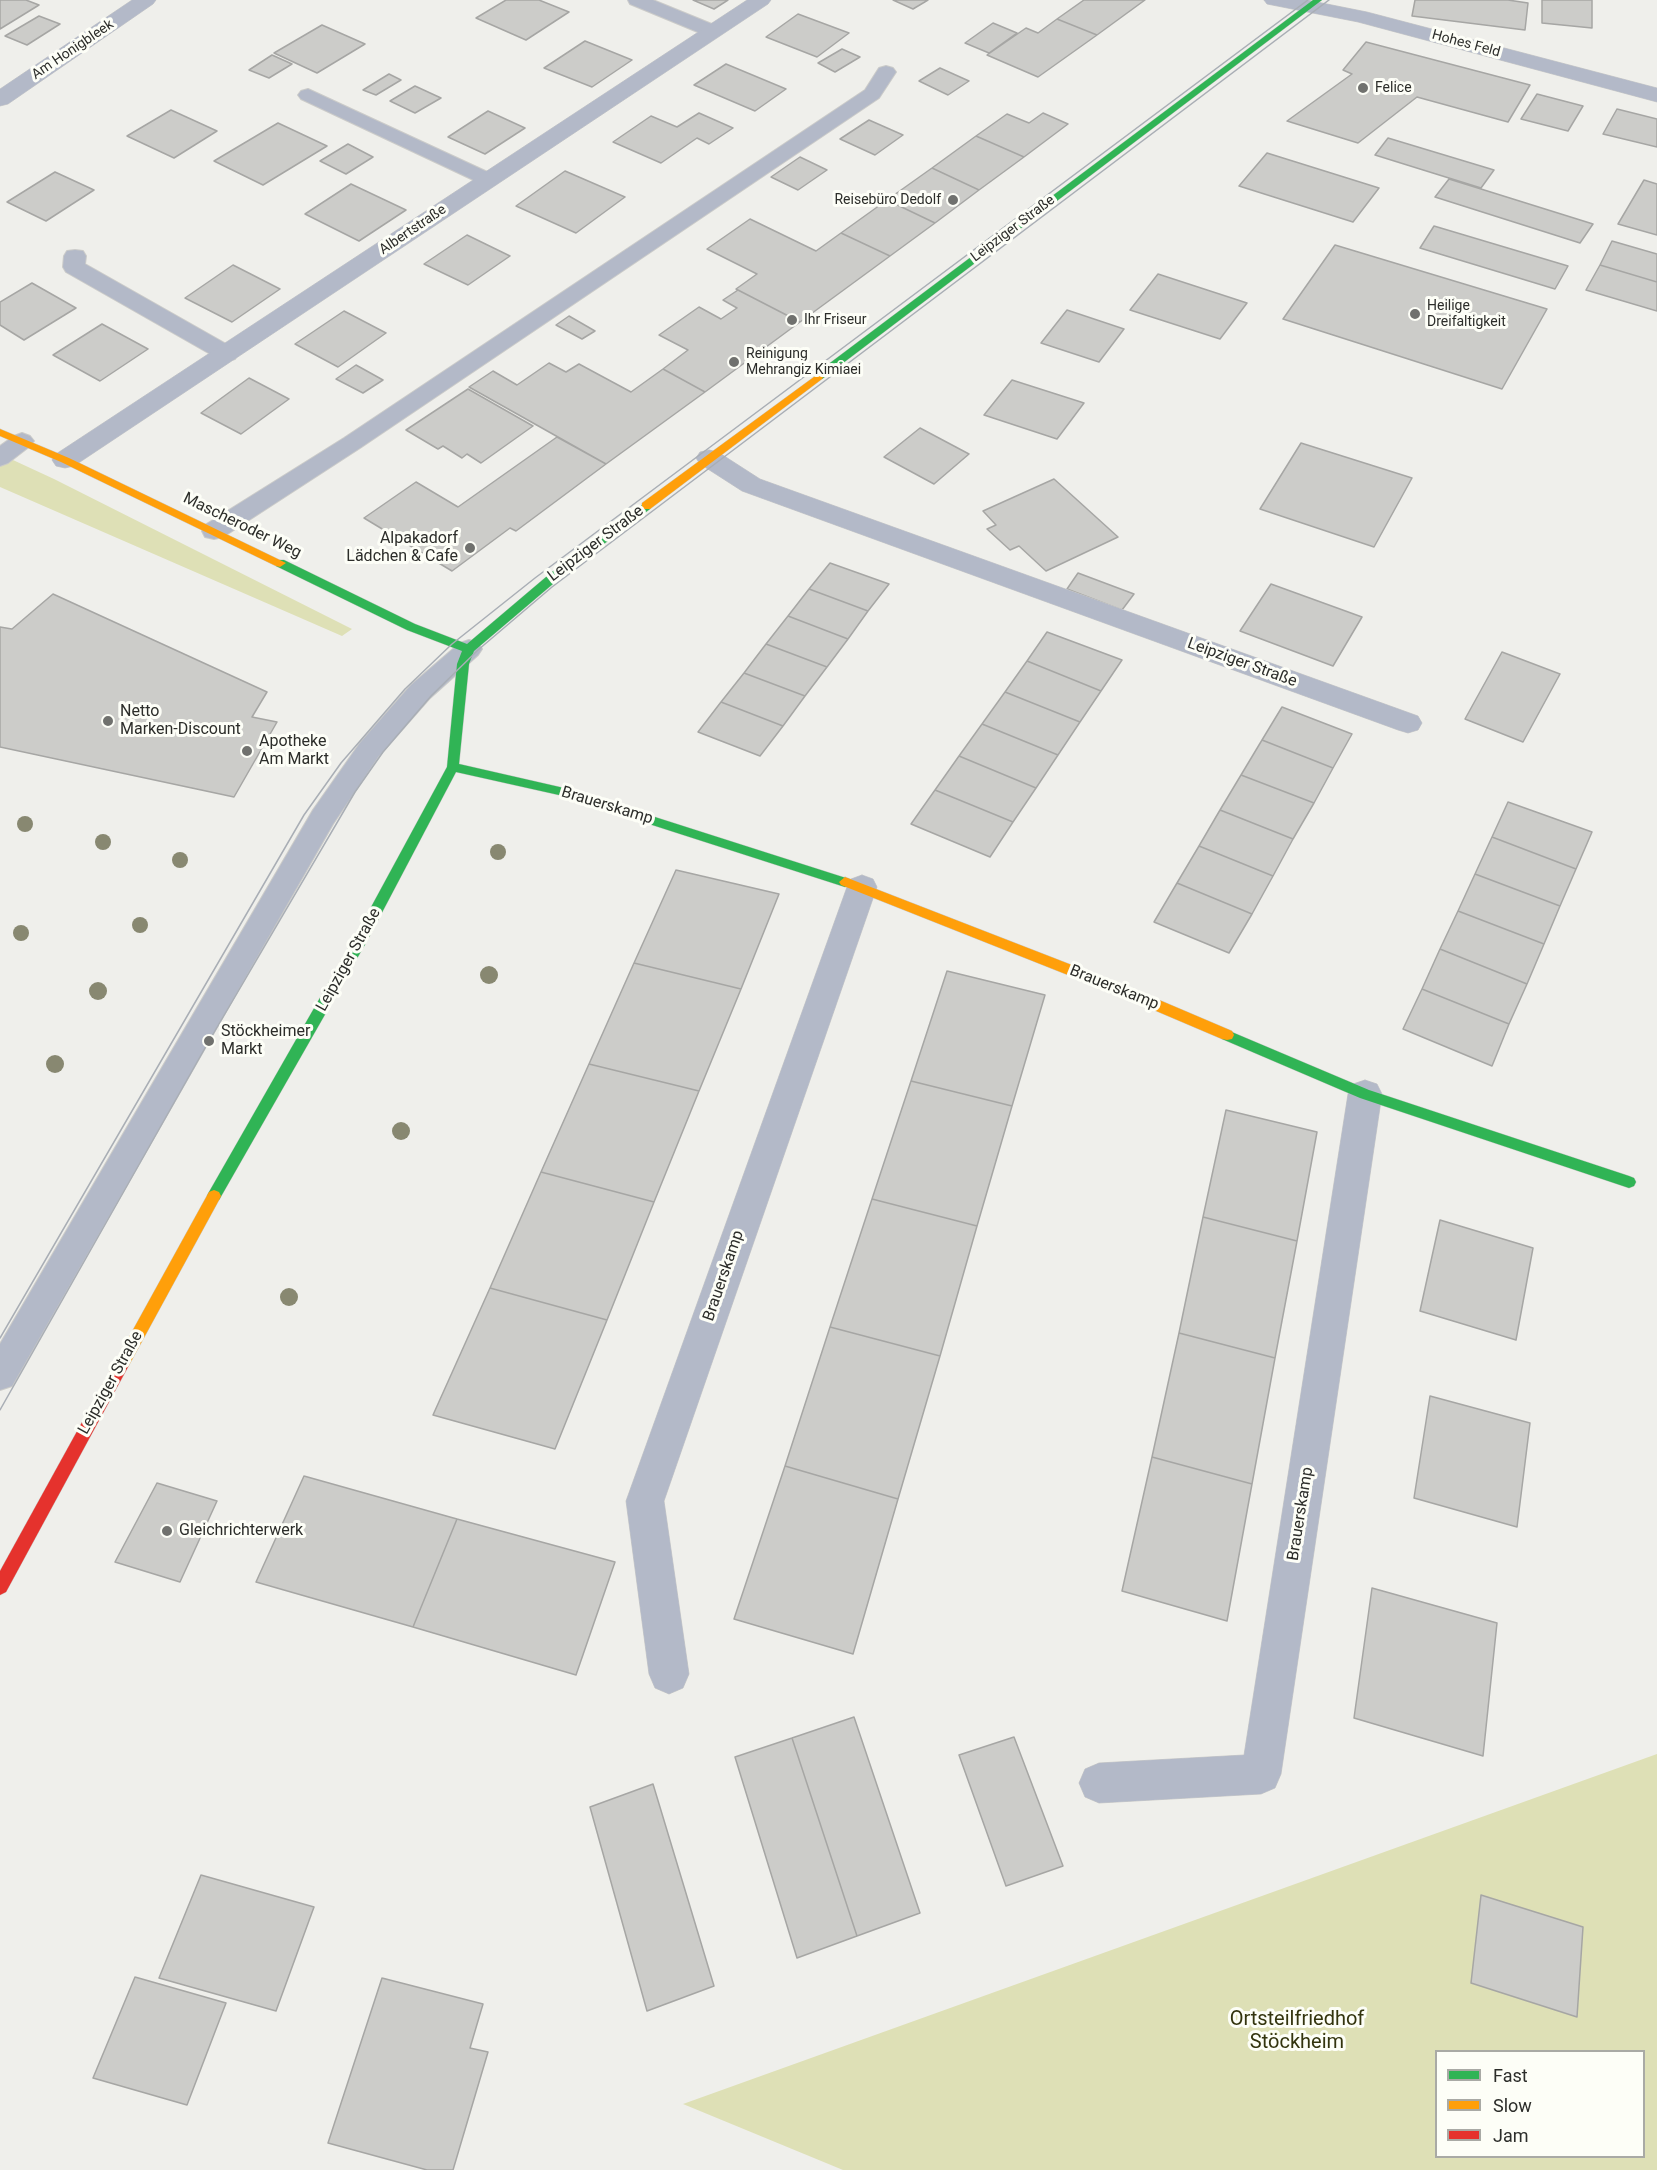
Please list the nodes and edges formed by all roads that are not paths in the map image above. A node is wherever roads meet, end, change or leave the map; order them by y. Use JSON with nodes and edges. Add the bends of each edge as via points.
{"nodes":[{"id":1,"x":146,"y":0,"type":"edge"},
{"id":2,"x":637,"y":0,"type":"edge"},
{"id":3,"x":761,"y":0,"type":"edge"},
{"id":4,"x":1274,"y":0,"type":"edge"},
{"id":5,"x":1313,"y":3,"type":"edge"},
{"id":6,"x":712,"y":31,"type":"junction"},
{"id":7,"x":886,"y":72,"type":"dead end"},
{"id":8,"x":308,"y":95,"type":"dead end"},
{"id":9,"x":1657,"y":95,"type":"edge"},
{"id":10,"x":0,"y":99,"type":"edge"},
{"id":11,"x":489,"y":180,"type":"junction"},
{"id":12,"x":75,"y":256,"type":"dead end"},
{"id":13,"x":227,"y":354,"type":"junction"},
{"id":14,"x":0,"y":432,"type":"edge"},
{"id":15,"x":21,"y":441,"type":"junction"},
{"id":16,"x":0,"y":459,"type":"edge"},
{"id":17,"x":709,"y":459,"type":"junction"},
{"id":18,"x":65,"y":460,"type":"junction"},
{"id":19,"x":214,"y":531,"type":"junction"},
{"id":20,"x":469,"y":649,"type":"junction"},
{"id":21,"x":1408,"y":723,"type":"dead end"},
{"id":22,"x":453,"y":767,"type":"junction"},
{"id":23,"x":862,"y":887,"type":"junction"},
{"id":24,"x":1365,"y":1094,"type":"junction"},
{"id":25,"x":1629,"y":1182,"type":"dead end"},
{"id":26,"x":0,"y":1375,"type":"edge"},
{"id":27,"x":4,"y":1570,"type":"edge"},
{"id":28,"x":669,"y":1674,"type":"dead end"},
{"id":29,"x":1099,"y":1783,"type":"dead end"}],
"edges":[{"from":1,"to":10,"type":"street","name":"Am Honigbleek"},
{"from":2,"to":6,"type":"lane"},
{"from":3,"to":6,"type":"street","name":"Albertstraße"},
{"from":4,"to":5,"type":"street","name":"Hohes Feld"},
{"from":5,"to":9,"type":"street","name":"Hohes Feld"},
{"from":5,"to":17,"type":"street","name":"Leipziger Straße"},
{"from":6,"to":11,"type":"street","name":"Albertstraße"},
{"from":7,"to":19,"type":"lane","via":[[872,94],[352,443]]},
{"from":8,"to":11,"type":"lane"},
{"from":11,"to":13,"type":"street","name":"Albertstraße"},
{"from":12,"to":13,"type":"lane","via":[[74,267]]},
{"from":13,"to":18,"type":"street","name":"Albertstraße"},
{"from":14,"to":15,"type":"street","name":"Mascheroder Weg"},
{"from":15,"to":16,"type":"lane"},
{"from":15,"to":18,"type":"street","name":"Mascheroder Weg"},
{"from":17,"to":20,"type":"street","name":"Leipziger Straße","via":[[545,583]]},
{"from":17,"to":21,"type":"street","name":"Leipziger Straße","via":[[751,485]]},
{"from":18,"to":19,"type":"street","name":"Mascheroder Weg"},
{"from":19,"to":20,"type":"street","name":"Mascheroder Weg","via":[[411,627]]},
{"from":20,"to":22,"type":"street","name":"Leipziger Straße","via":[[463,664]]},
{"from":20,"to":26,"type":"lane","via":[[420,692],[369,750],[323,817]]},
{"from":22,"to":23,"type":"street","name":"Brauerskamp","via":[[560,791]]},
{"from":22,"to":27,"type":"street","name":"Leipziger Straße","via":[[362,937]]},
{"from":23,"to":24,"type":"street","name":"Brauerskamp","via":[[1126,992]]},
{"from":23,"to":28,"type":"street","name":"Brauerskamp","via":[[645,1501]]},
{"from":24,"to":25,"type":"street","name":"Brauerskamp"},
{"from":24,"to":29,"type":"street","name":"Brauerskamp","via":[[1261,1774]]}]}
